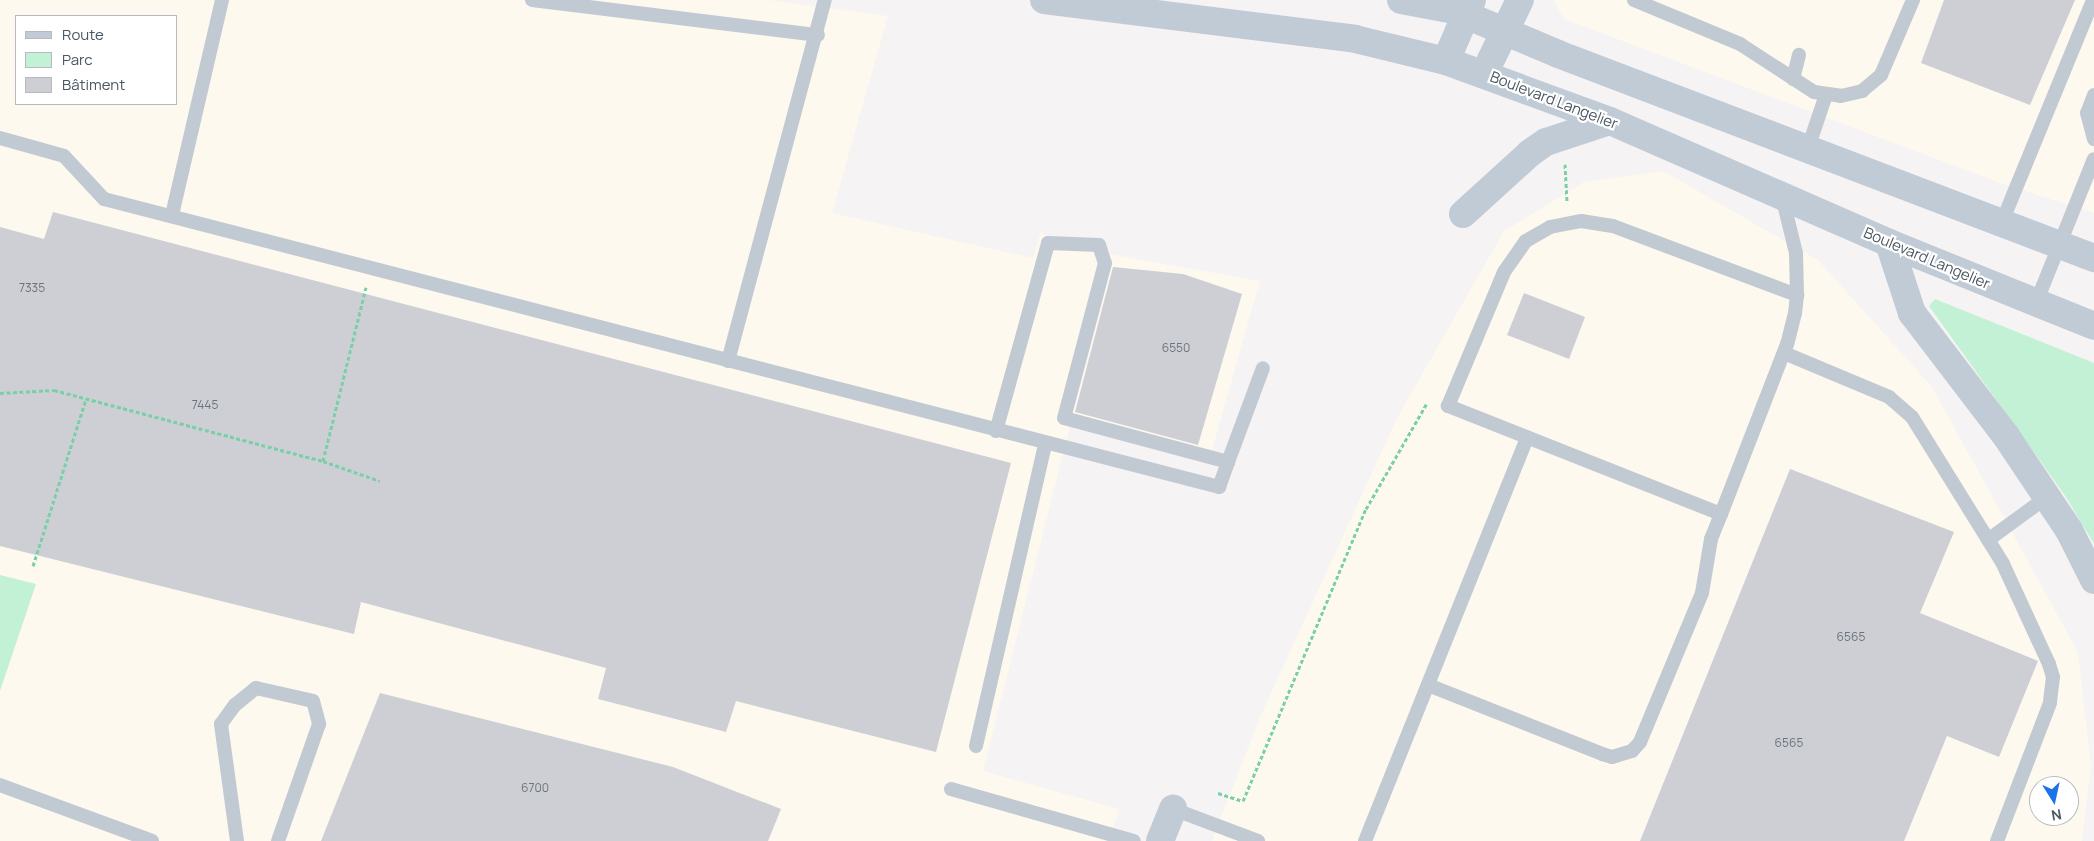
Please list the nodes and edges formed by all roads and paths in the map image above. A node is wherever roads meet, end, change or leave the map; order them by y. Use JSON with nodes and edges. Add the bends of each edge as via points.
{"nodes":[{"id":1,"x":222,"y":0,"type":"edge"},
{"id":2,"x":532,"y":0,"type":"edge"},
{"id":3,"x":825,"y":0,"type":"edge"},
{"id":4,"x":1044,"y":0,"type":"edge"},
{"id":5,"x":1401,"y":0,"type":"edge"},
{"id":6,"x":1520,"y":0,"type":"edge"},
{"id":7,"x":1634,"y":0,"type":"edge"},
{"id":8,"x":1913,"y":0,"type":"edge"},
{"id":9,"x":2093,"y":0,"type":"edge"},
{"id":10,"x":1469,"y":7,"type":"edge"},
{"id":11,"x":1505,"y":30,"type":"junction"},
{"id":12,"x":818,"y":35,"type":"junction"},
{"id":13,"x":1799,"y":55,"type":"dead end"},
{"id":14,"x":1446,"y":61,"type":"junction"},
{"id":15,"x":1484,"y":74,"type":"junction"},
{"id":16,"x":1793,"y":79,"type":"junction"},
{"id":17,"x":1826,"y":95,"type":"junction"},
{"id":18,"x":2094,"y":95,"type":"edge"},
{"id":19,"x":1610,"y":120,"type":"junction"},
{"id":20,"x":0,"y":138,"type":"edge"},
{"id":21,"x":2094,"y":139,"type":"edge"},
{"id":22,"x":1807,"y":150,"type":"junction"},
{"id":23,"x":2094,"y":159,"type":"edge"},
{"id":24,"x":1565,"y":160,"type":"dead end"},
{"id":25,"x":1782,"y":195,"type":"junction"},
{"id":26,"x":1567,"y":208,"type":"dead end"},
{"id":27,"x":1463,"y":214,"type":"dead end"},
{"id":28,"x":172,"y":215,"type":"junction"},
{"id":29,"x":2002,"y":222,"type":"junction"},
{"id":30,"x":1889,"y":244,"type":"junction"},
{"id":31,"x":2060,"y":244,"type":"junction"},
{"id":32,"x":2094,"y":258,"type":"edge"},
{"id":33,"x":370,"y":267,"type":"junction"},
{"id":34,"x":1797,"y":296,"type":"junction"},
{"id":35,"x":2036,"y":303,"type":"junction"},
{"id":36,"x":2094,"y":326,"type":"edge"},
{"id":37,"x":1784,"y":353,"type":"junction"},
{"id":38,"x":728,"y":361,"type":"junction"},
{"id":39,"x":1263,"y":368,"type":"dead end"},
{"id":40,"x":0,"y":393,"type":"edge"},
{"id":41,"x":86,"y":398,"type":"junction"},
{"id":42,"x":1429,"y":400,"type":"dead end"},
{"id":43,"x":996,"y":431,"type":"junction"},
{"id":44,"x":1527,"y":437,"type":"junction"},
{"id":45,"x":1045,"y":444,"type":"junction"},
{"id":46,"x":323,"y":461,"type":"junction"},
{"id":47,"x":1228,"y":462,"type":"junction"},
{"id":48,"x":380,"y":481,"type":"dead end"},
{"id":49,"x":2047,"y":497,"type":"junction"},
{"id":50,"x":1721,"y":514,"type":"junction"},
{"id":51,"x":1988,"y":540,"type":"junction"},
{"id":52,"x":33,"y":566,"type":"dead end"},
{"id":53,"x":2094,"y":580,"type":"edge"},
{"id":54,"x":1428,"y":685,"type":"junction"},
{"id":55,"x":976,"y":746,"type":"dead end"},
{"id":56,"x":0,"y":785,"type":"edge"},
{"id":57,"x":951,"y":789,"type":"dead end"},
{"id":58,"x":1218,"y":793,"type":"dead end"},
{"id":59,"x":1173,"y":809,"type":"joint"},
{"id":60,"x":152,"y":841,"type":"edge"},
{"id":61,"x":237,"y":841,"type":"edge"},
{"id":62,"x":278,"y":841,"type":"edge"},
{"id":63,"x":1134,"y":841,"type":"edge"},
{"id":64,"x":1160,"y":841,"type":"edge"},
{"id":65,"x":1258,"y":841,"type":"edge"},
{"id":66,"x":1365,"y":841,"type":"edge"},
{"id":67,"x":1997,"y":841,"type":"edge"}],
"edges":[{"from":1,"to":28,"type":"lane"},
{"from":2,"to":12,"type":"lane"},
{"from":3,"to":12,"type":"lane"},
{"from":4,"to":14,"type":"main road","name":"Boulevard Langelier","via":[[1355,39]]},
{"from":5,"to":10,"type":"main road"},
{"from":6,"to":11,"type":"main road"},
{"from":7,"to":16,"type":"lane","via":[[1740,44]]},
{"from":8,"to":17,"type":"lane","via":[[1881,75],[1852,95]]},
{"from":9,"to":29,"type":"lane"},
{"from":10,"to":11,"type":"main road"},
{"from":10,"to":14,"type":"main road"},
{"from":11,"to":15,"type":"main road"},
{"from":11,"to":22,"type":"main road"},
{"from":12,"to":38,"type":"lane"},
{"from":13,"to":16,"type":"lane"},
{"from":14,"to":15,"type":"main road","name":"Boulevard Langelier"},
{"from":15,"to":19,"type":"main road","name":"Boulevard Langelier"},
{"from":16,"to":17,"type":"lane"},
{"from":17,"to":22,"type":"lane"},
{"from":18,"to":21,"type":"lane","via":[[2087,113]]},
{"from":19,"to":25,"type":"main road","name":"Boulevard Langelier"},
{"from":19,"to":27,"type":"main road","via":[[1546,142]]},
{"from":20,"to":28,"type":"lane","via":[[64,156],[104,199]]},
{"from":22,"to":29,"type":"main road"},
{"from":23,"to":31,"type":"lane"},
{"from":24,"to":26,"type":"path"},
{"from":25,"to":30,"type":"main road","name":"Boulevard Langelier"},
{"from":25,"to":34,"type":"lane","via":[[1796,253]]},
{"from":28,"to":33,"type":"lane"},
{"from":29,"to":31,"type":"main road"},
{"from":30,"to":35,"type":"main road","name":"Boulevard Langelier"},
{"from":30,"to":49,"type":"main road","via":[[1912,313],[1975,392]]},
{"from":31,"to":32,"type":"main road"},
{"from":31,"to":35,"type":"lane"},
{"from":33,"to":38,"type":"lane"},
{"from":33,"to":46,"type":"path"},
{"from":34,"to":37,"type":"lane"},
{"from":34,"to":44,"type":"lane","via":[[1599,222],[1566,222],[1536,233],[1526,240],[1504,272],[1448,406]]},
{"from":35,"to":36,"type":"main road","name":"Boulevard Langelier"},
{"from":37,"to":50,"type":"lane"},
{"from":37,"to":51,"type":"lane","via":[[1901,405],[1942,462]]},
{"from":38,"to":43,"type":"lane"},
{"from":39,"to":47,"type":"lane"},
{"from":40,"to":41,"type":"path","via":[[54,390]]},
{"from":41,"to":46,"type":"path"},
{"from":41,"to":52,"type":"path"},
{"from":42,"to":58,"type":"path","via":[[1366,509],[1242,802]]},
{"from":43,"to":45,"type":"lane"},
{"from":43,"to":47,"type":"lane","via":[[1048,243],[1083,242],[1099,245],[1105,263],[1064,418]]},
{"from":44,"to":50,"type":"lane"},
{"from":44,"to":54,"type":"lane"},
{"from":45,"to":47,"type":"lane","via":[[1219,487]]},
{"from":45,"to":55,"type":"lane"},
{"from":46,"to":48,"type":"path"},
{"from":49,"to":51,"type":"lane"},
{"from":49,"to":53,"type":"main road","via":[[2069,530]]},
{"from":50,"to":54,"type":"lane","via":[[1711,539],[1702,593],[1640,742],[1632,751],[1612,757],[1602,754]]},
{"from":51,"to":67,"type":"lane","via":[[2053,677],[2050,703]]},
{"from":54,"to":66,"type":"lane"},
{"from":56,"to":60,"type":"lane"},
{"from":57,"to":63,"type":"lane"},
{"from":59,"to":64,"type":"main road"},
{"from":59,"to":65,"type":"lane"},
{"from":61,"to":62,"type":"lane","via":[[221,724],[235,705],[256,688],[313,701],[319,724]]}]}
